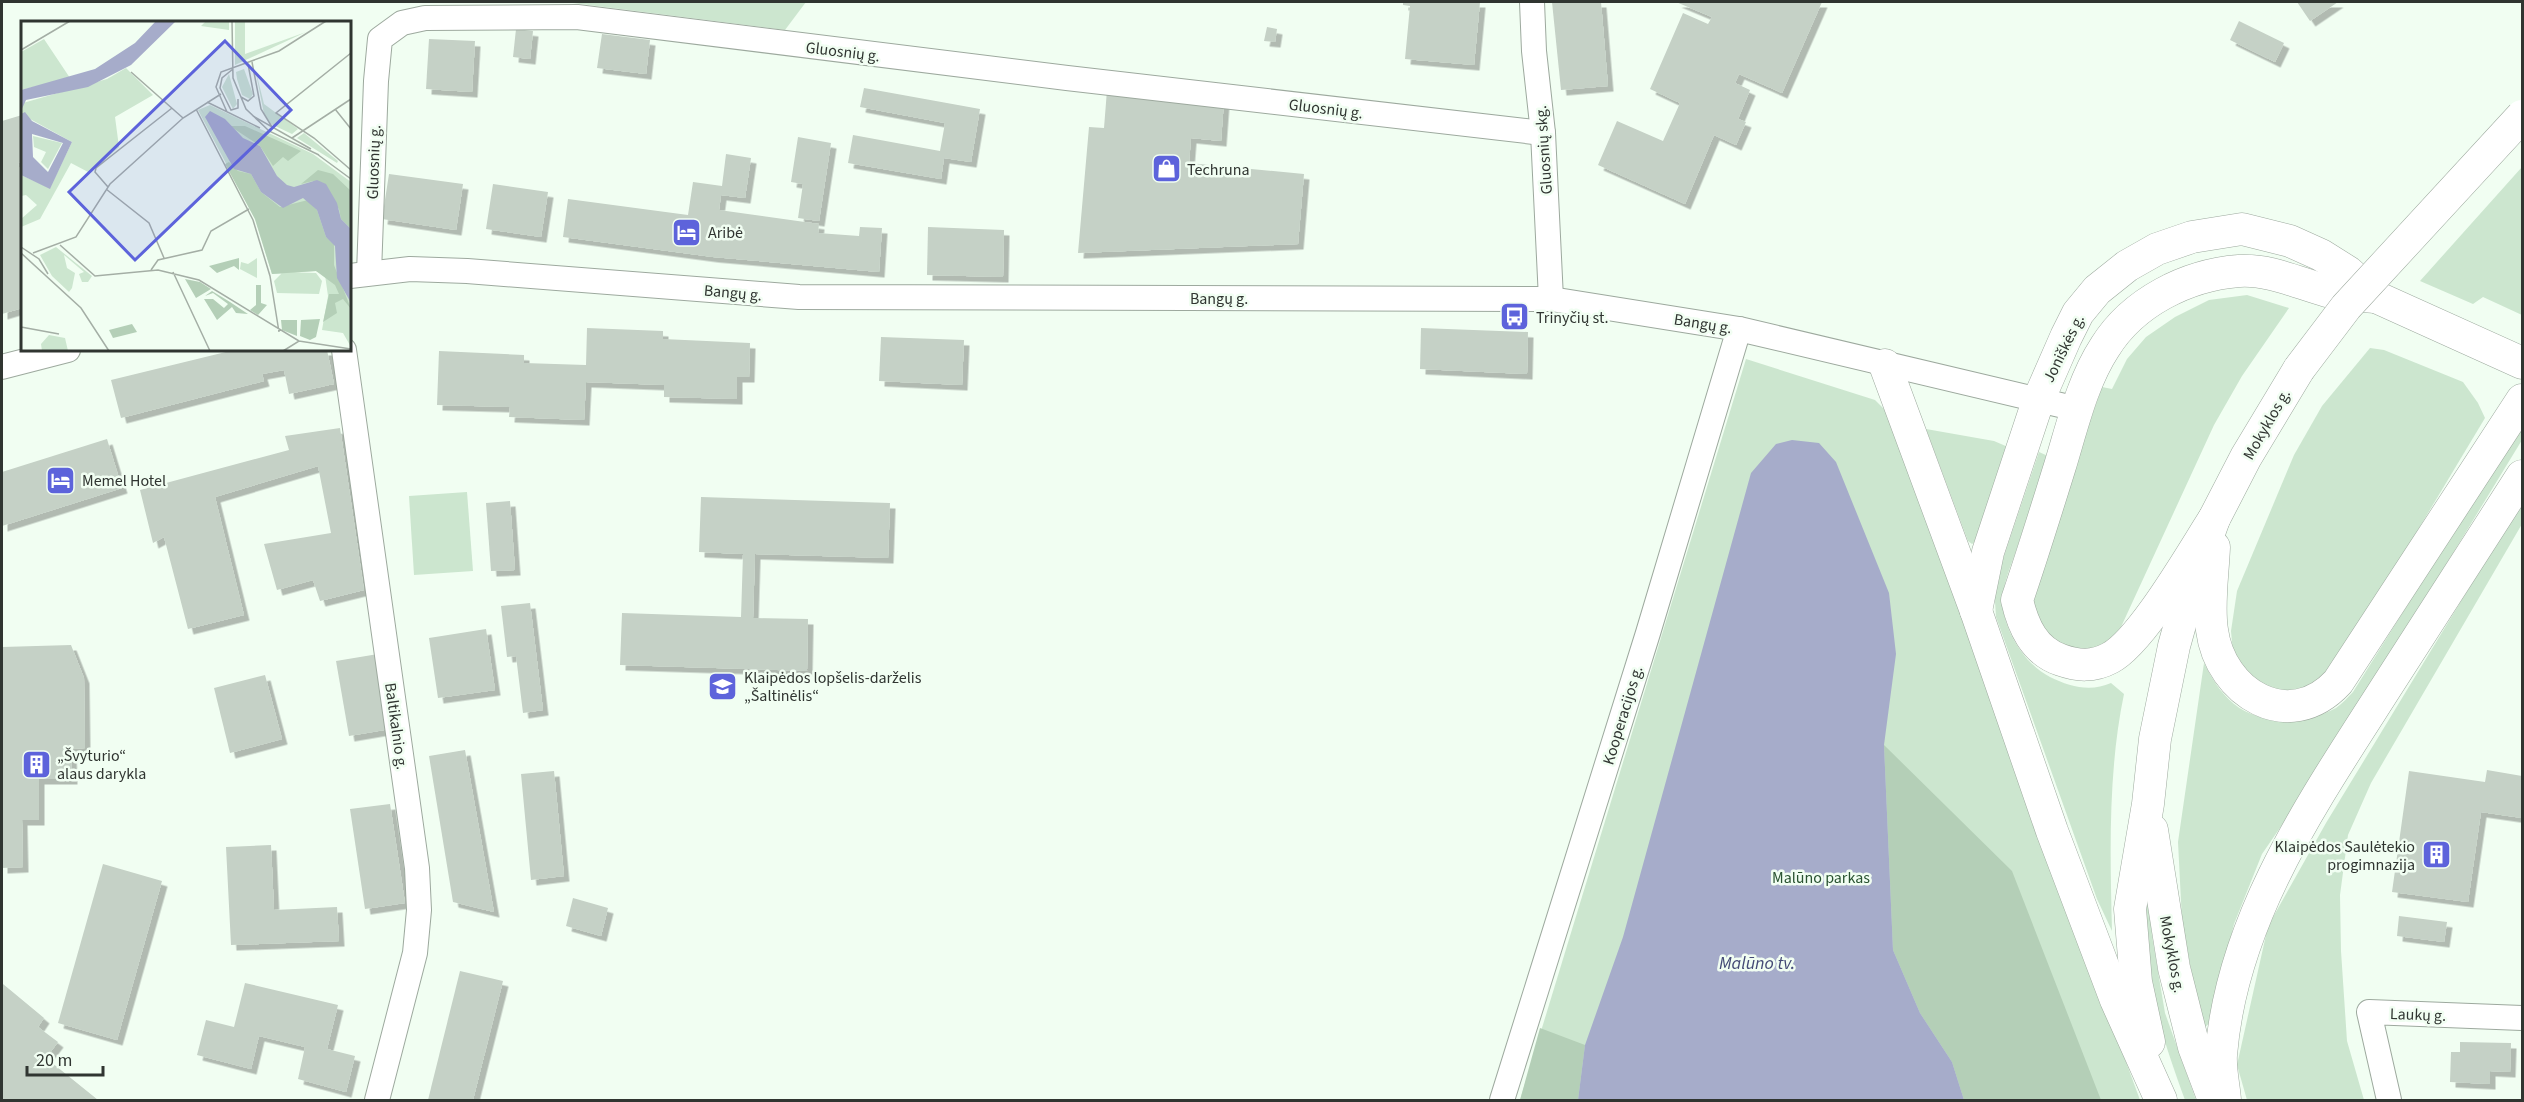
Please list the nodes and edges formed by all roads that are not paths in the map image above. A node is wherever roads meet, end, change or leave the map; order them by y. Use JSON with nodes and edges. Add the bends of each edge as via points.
{"nodes":[{"id":1,"x":1532,"y":2,"type":"edge"},
{"id":2,"x":2523,"y":117,"type":"edge"},
{"id":3,"x":1543,"y":134,"type":"junction"},
{"id":4,"x":359,"y":274,"type":"edge"},
{"id":5,"x":2376,"y":297,"type":"junction"},
{"id":6,"x":1551,"y":299,"type":"junction"},
{"id":7,"x":1739,"y":329,"type":"junction"},
{"id":8,"x":64,"y":351,"type":"edge"},
{"id":9,"x":344,"y":351,"type":"edge"},
{"id":10,"x":2523,"y":363,"type":"edge"},
{"id":11,"x":1885,"y":365,"type":"junction"},
{"id":12,"x":2,"y":367,"type":"edge"},
{"id":13,"x":2523,"y":400,"type":"edge"},
{"id":14,"x":2038,"y":401,"type":"junction"},
{"id":15,"x":2077,"y":410,"type":"junction"},
{"id":16,"x":2523,"y":476,"type":"edge"},
{"id":17,"x":2214,"y":519,"type":"junction"},
{"id":18,"x":1976,"y":611,"type":"junction"},
{"id":19,"x":2148,"y":804,"type":"junction"},
{"id":20,"x":2523,"y":1018,"type":"edge"},
{"id":21,"x":377,"y":1101,"type":"edge"},
{"id":22,"x":1502,"y":1101,"type":"edge"},
{"id":23,"x":2161,"y":1101,"type":"edge"},
{"id":24,"x":2214,"y":1101,"type":"edge"},
{"id":25,"x":2225,"y":1101,"type":"edge"},
{"id":26,"x":2389,"y":1101,"type":"edge"}],
"edges":[{"from":1,"to":3,"type":"street","name":"Gluosnių skg."},
{"from":2,"to":17,"type":"main road","name":"Mokyklos g.","bridge":true,"via":[[2368,283],[2299,369]]},
{"from":3,"to":4,"type":"street","name":"Gluosnių g.","via":[[577,17],[425,18],[402,23],[380,39]]},
{"from":3,"to":6,"type":"street","name":"Gluosnių skg."},
{"from":4,"to":6,"type":"street","name":"Bangų g.","via":[[410,269],[467,271],[799,297]]},
{"from":5,"to":10,"type":"main road","name":"Joniškės g."},
{"from":5,"to":14,"type":"main road","name":"Joniškės g.","via":[[2348,272],[2290,241],[2242,229],[2192,237],[2157,249],[2097,290],[2074,321]]},
{"from":5,"to":15,"type":"main road","name":"Joniškės g.","via":[[2330,292],[2272,274],[2240,271],[2202,277],[2170,289],[2142,307],[2104,347]]},
{"from":6,"to":7,"type":"street","name":"Bangų g."},
{"from":7,"to":11,"type":"street","name":"Bangų g."},
{"from":7,"to":22,"type":"street","name":"Kooperacijos g."},
{"from":8,"to":12,"type":"street"},
{"from":9,"to":21,"type":"street","name":"Baltikalnio g.","via":[[417,868],[419,910],[415,953]]},
{"from":11,"to":14,"type":"street","name":"Bangų g."},
{"from":11,"to":18,"type":"main road"},
{"from":13,"to":17,"type":"main road","via":[[2338,682],[2312,702],[2275,707],[2249,693],[2222,665],[2212,631]]},
{"from":14,"to":15,"type":"street","name":"Bangų g."},
{"from":14,"to":18,"type":"main road","name":"Joniškės g.","via":[[1988,552]]},
{"from":15,"to":17,"type":"main road","name":"Joniškės g.","via":[[2018,600],[2022,622],[2035,643],[2053,657],[2076,665],[2111,658],[2137,635]]},
{"from":16,"to":25,"type":"main road","via":[[2279,864],[2249,931],[2226,1018],[2221,1058]]},
{"from":17,"to":19,"type":"main road","name":"Mokyklos g.","via":[[2174,646],[2155,739]]},
{"from":18,"to":23,"type":"main road","via":[[2116,1000]]},
{"from":19,"to":23,"type":"main road","name":"Mokyklos g.","via":[[2130,909],[2136,982]]},
{"from":19,"to":24,"type":"main road","name":"Mokyklos g.","via":[[2174,968],[2194,1047]]},
{"from":20,"to":26,"type":"street","name":"Laukų g.","via":[[2369,1012]]}]}
